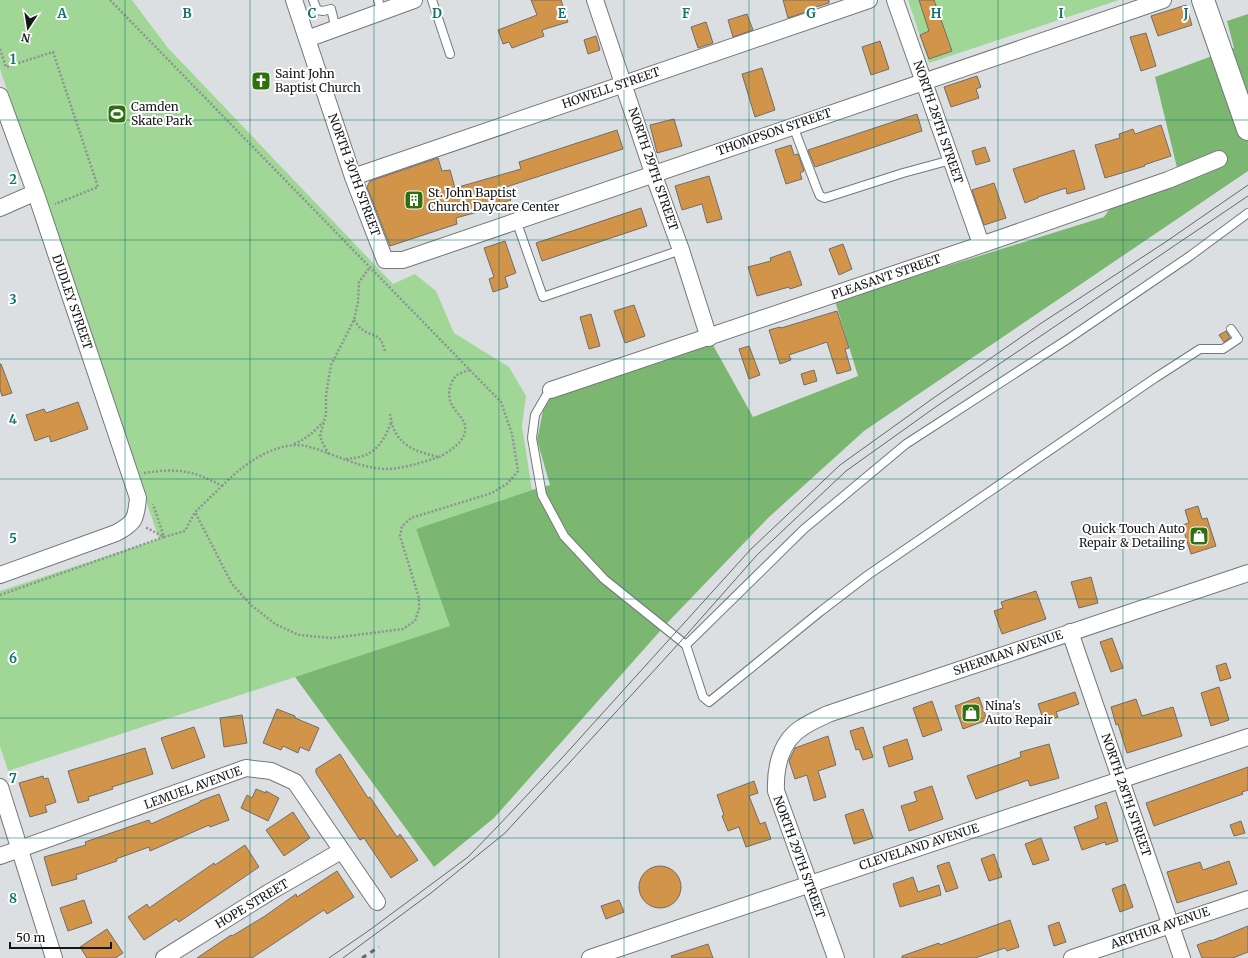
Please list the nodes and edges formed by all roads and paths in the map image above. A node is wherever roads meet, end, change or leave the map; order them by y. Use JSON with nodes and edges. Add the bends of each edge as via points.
{"nodes":[{"id":1,"x":110,"y":0,"type":"edge"},
{"id":2,"x":294,"y":0,"type":"edge"},
{"id":3,"x":313,"y":0,"type":"edge"},
{"id":4,"x":414,"y":0,"type":"edge"},
{"id":5,"x":432,"y":0,"type":"edge"},
{"id":6,"x":595,"y":0,"type":"edge"},
{"id":7,"x":869,"y":0,"type":"edge"},
{"id":8,"x":896,"y":0,"type":"edge"},
{"id":9,"x":1163,"y":0,"type":"edge"},
{"id":10,"x":1203,"y":0,"type":"edge"},
{"id":11,"x":380,"y":6,"type":"edge"},
{"id":12,"x":336,"y":29,"type":"junction"},
{"id":13,"x":307,"y":39,"type":"junction"},
{"id":14,"x":0,"y":49,"type":"edge"},
{"id":15,"x":450,"y":54,"type":"dead end"},
{"id":16,"x":924,"y":82,"type":"junction"},
{"id":17,"x":624,"y":84,"type":"junction"},
{"id":18,"x":0,"y":96,"type":"edge"},
{"id":19,"x":793,"y":126,"type":"junction"},
{"id":20,"x":1248,"y":129,"type":"edge"},
{"id":21,"x":1219,"y":159,"type":"dead end"},
{"id":22,"x":951,"y":160,"type":"junction"},
{"id":23,"x":653,"y":173,"type":"junction"},
{"id":24,"x":353,"y":177,"type":"junction"},
{"id":25,"x":34,"y":193,"type":"junction"},
{"id":26,"x":51,"y":205,"type":"dead end"},
{"id":27,"x":0,"y":208,"type":"edge"},
{"id":28,"x":1248,"y":213,"type":"edge"},
{"id":29,"x":516,"y":220,"type":"junction"},
{"id":30,"x":981,"y":244,"type":"junction"},
{"id":31,"x":681,"y":250,"type":"junction"},
{"id":32,"x":385,"y":260,"type":"joint"},
{"id":33,"x":370,"y":267,"type":"junction"},
{"id":34,"x":354,"y":320,"type":"junction"},
{"id":35,"x":1231,"y":329,"type":"dead end"},
{"id":36,"x":709,"y":338,"type":"junction"},
{"id":37,"x":384,"y":351,"type":"dead end"},
{"id":38,"x":470,"y":370,"type":"junction"},
{"id":39,"x":551,"y":390,"type":"joint"},
{"id":40,"x":390,"y":414,"type":"dead end"},
{"id":41,"x":323,"y":422,"type":"junction"},
{"id":42,"x":391,"y":423,"type":"junction"},
{"id":43,"x":293,"y":445,"type":"junction"},
{"id":44,"x":329,"y":454,"type":"junction"},
{"id":45,"x":439,"y":457,"type":"junction"},
{"id":46,"x":345,"y":460,"type":"junction"},
{"id":47,"x":145,"y":480,"type":"dead end"},
{"id":48,"x":222,"y":486,"type":"junction"},
{"id":49,"x":152,"y":502,"type":"dead end"},
{"id":50,"x":195,"y":512,"type":"junction"},
{"id":51,"x":135,"y":516,"type":"junction"},
{"id":52,"x":164,"y":537,"type":"junction"},
{"id":53,"x":1248,"y":574,"type":"edge"},
{"id":54,"x":0,"y":575,"type":"edge"},
{"id":55,"x":0,"y":595,"type":"edge"},
{"id":56,"x":1070,"y":632,"type":"junction"},
{"id":57,"x":686,"y":645,"type":"junction"},
{"id":58,"x":1248,"y":736,"type":"edge"},
{"id":59,"x":781,"y":754,"type":"joint"},
{"id":60,"x":1121,"y":780,"type":"junction"},
{"id":61,"x":0,"y":786,"type":"edge"},
{"id":62,"x":20,"y":850,"type":"junction"},
{"id":63,"x":341,"y":851,"type":"junction"},
{"id":64,"x":0,"y":856,"type":"edge"},
{"id":65,"x":809,"y":884,"type":"junction"},
{"id":66,"x":1248,"y":899,"type":"edge"},
{"id":67,"x":377,"y":902,"type":"dead end"},
{"id":68,"x":1170,"y":924,"type":"junction"},
{"id":69,"x":54,"y":958,"type":"edge"},
{"id":70,"x":164,"y":958,"type":"edge"},
{"id":71,"x":590,"y":958,"type":"edge"},
{"id":72,"x":836,"y":958,"type":"edge"},
{"id":73,"x":1072,"y":958,"type":"edge"},
{"id":74,"x":1182,"y":958,"type":"edge"}],
"edges":[{"from":1,"to":33,"type":"path"},
{"from":2,"to":13,"type":"street","name":"NORTH 30TH STREET"},
{"from":3,"to":12,"type":"lane","via":[[316,10],[331,9]]},
{"from":4,"to":11,"type":"street"},
{"from":5,"to":15,"type":"lane"},
{"from":6,"to":17,"type":"street","name":"NORTH 29TH STREET"},
{"from":7,"to":17,"type":"street","name":"HOWELL STREET"},
{"from":8,"to":16,"type":"street","name":"NORTH 28TH STREET"},
{"from":9,"to":16,"type":"street","name":"THOMPSON STREET"},
{"from":10,"to":20,"type":"main road"},
{"from":11,"to":12,"type":"street"},
{"from":12,"to":13,"type":"street"},
{"from":13,"to":24,"type":"street","name":"NORTH 30TH STREET"},
{"from":14,"to":26,"type":"path","via":[[6,67],[53,52],[98,187]]},
{"from":16,"to":19,"type":"street","name":"THOMPSON STREET"},
{"from":16,"to":22,"type":"street","name":"NORTH 28TH STREET"},
{"from":17,"to":23,"type":"street","name":"NORTH 29TH STREET"},
{"from":17,"to":24,"type":"street","name":"HOWELL STREET"},
{"from":18,"to":25,"type":"street","name":"DUDLEY STREET"},
{"from":19,"to":22,"type":"lane","via":[[817,190],[820,196],[825,198]]},
{"from":19,"to":23,"type":"street","name":"THOMPSON STREET"},
{"from":21,"to":30,"type":"street","name":"PLEASANT STREET","via":[[1168,180]]},
{"from":22,"to":30,"type":"street","name":"NORTH 28TH STREET"},
{"from":23,"to":29,"type":"street","name":"THOMPSON STREET"},
{"from":23,"to":31,"type":"street","name":"NORTH 29TH STREET"},
{"from":24,"to":32,"type":"street","name":"NORTH 30TH STREET"},
{"from":25,"to":27,"type":"street"},
{"from":25,"to":51,"type":"street","name":"DUDLEY STREET","via":[[138,498]]},
{"from":28,"to":57,"type":"lane","via":[[1119,304],[906,444],[804,529]]},
{"from":29,"to":31,"type":"lane","via":[[543,297]]},
{"from":29,"to":32,"type":"street","name":"THOMPSON STREET","via":[[403,260]]},
{"from":30,"to":36,"type":"street","name":"PLEASANT STREET"},
{"from":31,"to":36,"type":"street","name":"NORTH 29TH STREET"},
{"from":33,"to":34,"type":"path","via":[[359,282]]},
{"from":33,"to":38,"type":"path"},
{"from":34,"to":37,"type":"path","via":[[360,328],[381,340]]},
{"from":34,"to":41,"type":"path","via":[[331,365]]},
{"from":35,"to":57,"type":"lane","via":[[1238,338],[1223,349],[1200,349],[868,575],[709,702],[703,697]]},
{"from":36,"to":39,"type":"street","name":"PLEASANT STREET"},
{"from":38,"to":45,"type":"path","via":[[456,375],[451,382],[449,398],[466,426],[465,432],[455,447]]},
{"from":38,"to":50,"type":"path","via":[[501,402],[512,434],[518,471],[508,484],[492,493],[411,518],[402,526],[400,536],[419,598],[415,621],[403,629],[332,638],[299,635],[275,624],[251,605],[232,584]]},
{"from":39,"to":57,"type":"lane","via":[[535,415],[532,438],[542,495],[564,536],[604,579]]},
{"from":40,"to":42,"type":"path"},
{"from":41,"to":43,"type":"path","via":[[307,438]]},
{"from":41,"to":44,"type":"path","via":[[320,436]]},
{"from":42,"to":45,"type":"path","via":[[404,444],[418,452]]},
{"from":42,"to":46,"type":"path","via":[[385,438],[376,450]]},
{"from":43,"to":44,"type":"path","via":[[307,446]]},
{"from":43,"to":48,"type":"path","via":[[274,449],[246,464]]},
{"from":44,"to":46,"type":"path"},
{"from":45,"to":46,"type":"path","via":[[388,469]]},
{"from":47,"to":48,"type":"path","via":[[142,473],[178,471],[189,472]]},
{"from":48,"to":50,"type":"path"},
{"from":49,"to":52,"type":"path"},
{"from":50,"to":52,"type":"path","via":[[185,531]]},
{"from":51,"to":52,"type":"path"},
{"from":51,"to":54,"type":"street","via":[[128,527],[116,533]]},
{"from":52,"to":55,"type":"path"},
{"from":53,"to":56,"type":"street","name":"SHERMAN AVENUE"},
{"from":56,"to":59,"type":"street","name":"SHERMAN AVENUE","via":[[828,714],[801,727],[786,743]]},
{"from":56,"to":60,"type":"street","name":"NORTH 28TH STREET"},
{"from":58,"to":60,"type":"street","name":"CLEVELAND AVENUE"},
{"from":59,"to":65,"type":"street","name":"NORTH 29TH STREET","via":[[775,778],[776,790]]},
{"from":60,"to":65,"type":"street","name":"CLEVELAND AVENUE"},
{"from":60,"to":68,"type":"street","name":"NORTH 28TH STREET"},
{"from":61,"to":62,"type":"street"},
{"from":62,"to":63,"type":"street","name":"LEMUEL AVENUE","via":[[246,768],[271,771],[295,782]]},
{"from":62,"to":64,"type":"street","name":"LEMUEL AVENUE"},
{"from":62,"to":69,"type":"street"},
{"from":63,"to":67,"type":"street","name":"LEMUEL AVENUE"},
{"from":63,"to":70,"type":"street","name":"HOPE STREET"},
{"from":65,"to":71,"type":"street","name":"CLEVELAND AVENUE"},
{"from":65,"to":72,"type":"street","name":"NORTH 29TH STREET"},
{"from":66,"to":68,"type":"street","name":"ARTHUR AVENUE"},
{"from":68,"to":73,"type":"street","name":"ARTHUR AVENUE"},
{"from":68,"to":74,"type":"street","name":"NORTH 28TH STREET"}]}
